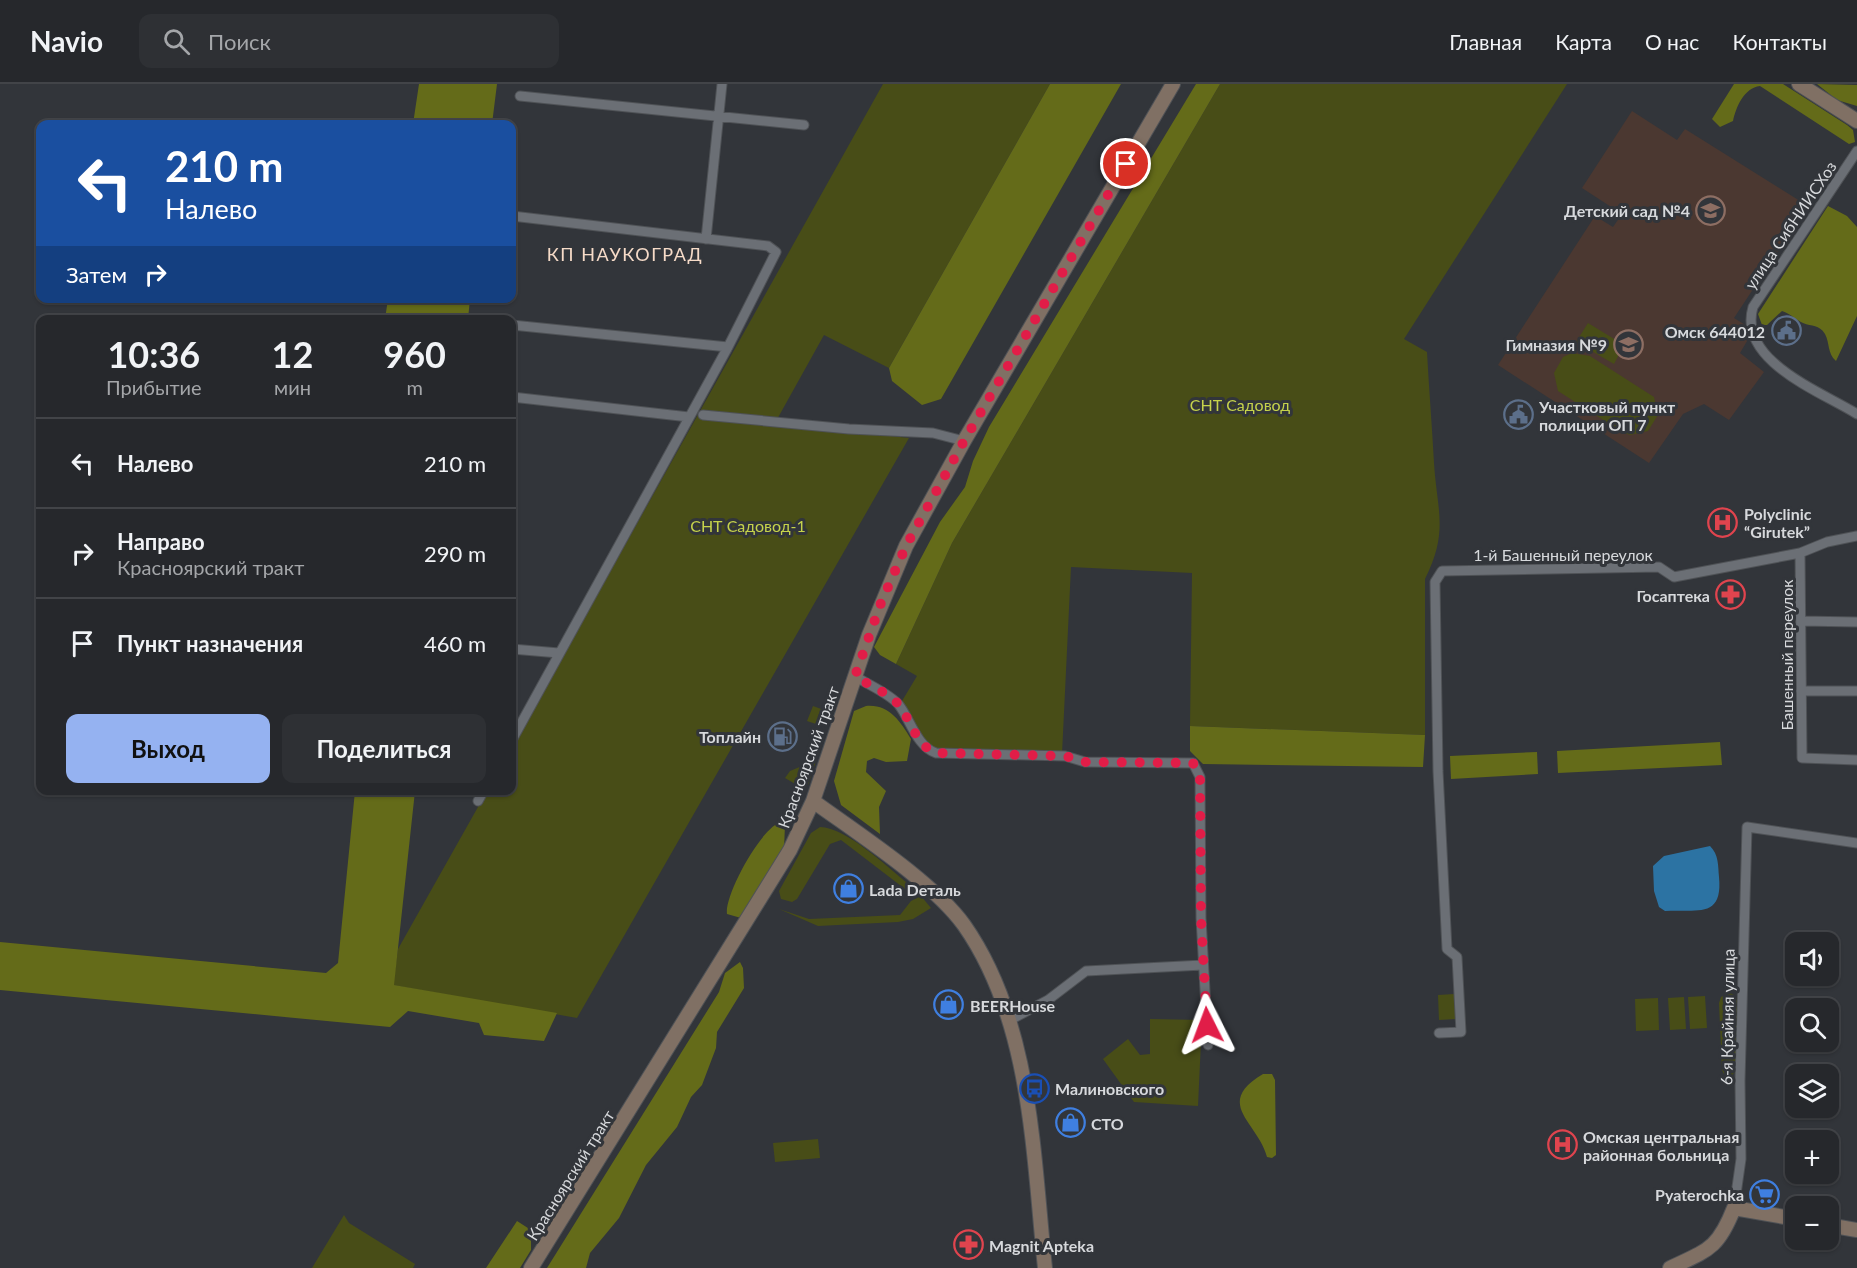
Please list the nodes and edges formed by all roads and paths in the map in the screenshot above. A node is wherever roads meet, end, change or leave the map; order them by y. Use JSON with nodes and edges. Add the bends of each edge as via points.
{"nodes":[{"id":1,"x":722,"y":84,"type":"edge"},
{"id":2,"x":1173,"y":84,"type":"edge"},
{"id":3,"x":1799,"y":84,"type":"edge"},
{"id":4,"x":520,"y":96,"type":"dead end"},
{"id":5,"x":718,"y":115,"type":"junction"},
{"id":6,"x":1857,"y":121,"type":"edge"},
{"id":7,"x":804,"y":125,"type":"dead end"},
{"id":8,"x":1857,"y":151,"type":"edge"},
{"id":9,"x":516,"y":216,"type":"edge"},
{"id":10,"x":706,"y":239,"type":"junction"},
{"id":11,"x":516,"y":325,"type":"edge"},
{"id":12,"x":728,"y":347,"type":"junction"},
{"id":13,"x":516,"y":397,"type":"edge"},
{"id":14,"x":1857,"y":414,"type":"edge"},
{"id":15,"x":703,"y":415,"type":"dead end"},
{"id":16,"x":689,"y":417,"type":"junction"},
{"id":17,"x":964,"y":441,"type":"junction"},
{"id":18,"x":1857,"y":537,"type":"edge"},
{"id":19,"x":1800,"y":553,"type":"junction"},
{"id":20,"x":1802,"y":621,"type":"junction"},
{"id":21,"x":1857,"y":622,"type":"edge"},
{"id":22,"x":516,"y":649,"type":"edge"},
{"id":23,"x":560,"y":653,"type":"junction"},
{"id":24,"x":855,"y":676,"type":"junction"},
{"id":25,"x":1801,"y":691,"type":"junction"},
{"id":26,"x":1857,"y":691,"type":"edge"},
{"id":27,"x":516,"y":733,"type":"edge"},
{"id":28,"x":1857,"y":760,"type":"edge"},
{"id":29,"x":481,"y":795,"type":"edge"},
{"id":30,"x":478,"y":801,"type":"dead end"},
{"id":31,"x":813,"y":801,"type":"junction"},
{"id":32,"x":1857,"y":843,"type":"edge"},
{"id":33,"x":1203,"y":964,"type":"junction"},
{"id":34,"x":1008,"y":1021,"type":"junction"},
{"id":35,"x":1439,"y":1033,"type":"dead end"},
{"id":36,"x":1208,"y":1045,"type":"dead end"},
{"id":37,"x":1734,"y":1208,"type":"junction"},
{"id":38,"x":1785,"y":1217,"type":"edge"},
{"id":39,"x":1839,"y":1227,"type":"edge"},
{"id":40,"x":1857,"y":1230,"type":"edge"},
{"id":41,"x":531,"y":1268,"type":"edge"},
{"id":42,"x":1045,"y":1268,"type":"edge"},
{"id":43,"x":1670,"y":1268,"type":"edge"}],
"edges":[{"from":1,"to":5,"type":"street"},
{"from":2,"to":17,"type":"main road","name":"Красноярский тракт"},
{"from":3,"to":6,"type":"main road"},
{"from":4,"to":5,"type":"street"},
{"from":5,"to":7,"type":"street"},
{"from":5,"to":10,"type":"street"},
{"from":8,"to":14,"type":"street","name":"улица СибНИИСХоз","via":[[1752,307],[1750,316],[1754,332],[1776,367]]},
{"from":9,"to":10,"type":"street"},
{"from":10,"to":12,"type":"street","via":[[768,246],[776,252]]},
{"from":11,"to":12,"type":"street"},
{"from":12,"to":16,"type":"street"},
{"from":13,"to":16,"type":"street"},
{"from":15,"to":17,"type":"street","via":[[933,433]]},
{"from":16,"to":23,"type":"street"},
{"from":17,"to":24,"type":"main road","name":"Красноярский тракт","via":[[893,573]]},
{"from":18,"to":19,"type":"street","name":"1-й Башенный переулок","via":[[1827,542]]},
{"from":19,"to":20,"type":"street","name":"Башенный переулок"},
{"from":19,"to":35,"type":"street","name":"1-й Башенный переулок","via":[[1674,577],[1659,567],[1442,571],[1435,582],[1438,771],[1447,949],[1457,957],[1461,1032]]},
{"from":20,"to":21,"type":"street"},
{"from":20,"to":25,"type":"street","name":"Башенный переулок"},
{"from":22,"to":23,"type":"street"},
{"from":23,"to":27,"type":"street"},
{"from":24,"to":31,"type":"main road","name":"Красноярский тракт"},
{"from":24,"to":33,"type":"street","via":[[897,704],[931,752],[1065,756],[1085,762],[1193,763],[1200,777]]},
{"from":25,"to":26,"type":"street"},
{"from":25,"to":28,"type":"street","name":"Башенный переулок","via":[[1802,758]]},
{"from":29,"to":30,"type":"street"},
{"from":31,"to":34,"type":"main road","via":[[919,881],[963,924],[980,952]]},
{"from":31,"to":41,"type":"main road","name":"Красноярский тракт","via":[[790,850]]},
{"from":32,"to":37,"type":"street","name":"6-я Крайняя улица","via":[[1747,827],[1741,1159]]},
{"from":33,"to":34,"type":"street","via":[[1086,971],[1048,1000]]},
{"from":33,"to":36,"type":"street"},
{"from":34,"to":42,"type":"main road","via":[[1030,1114]]},
{"from":37,"to":38,"type":"main road"},
{"from":37,"to":43,"type":"main road","via":[[1715,1245]]},
{"from":39,"to":40,"type":"main road"}]}
